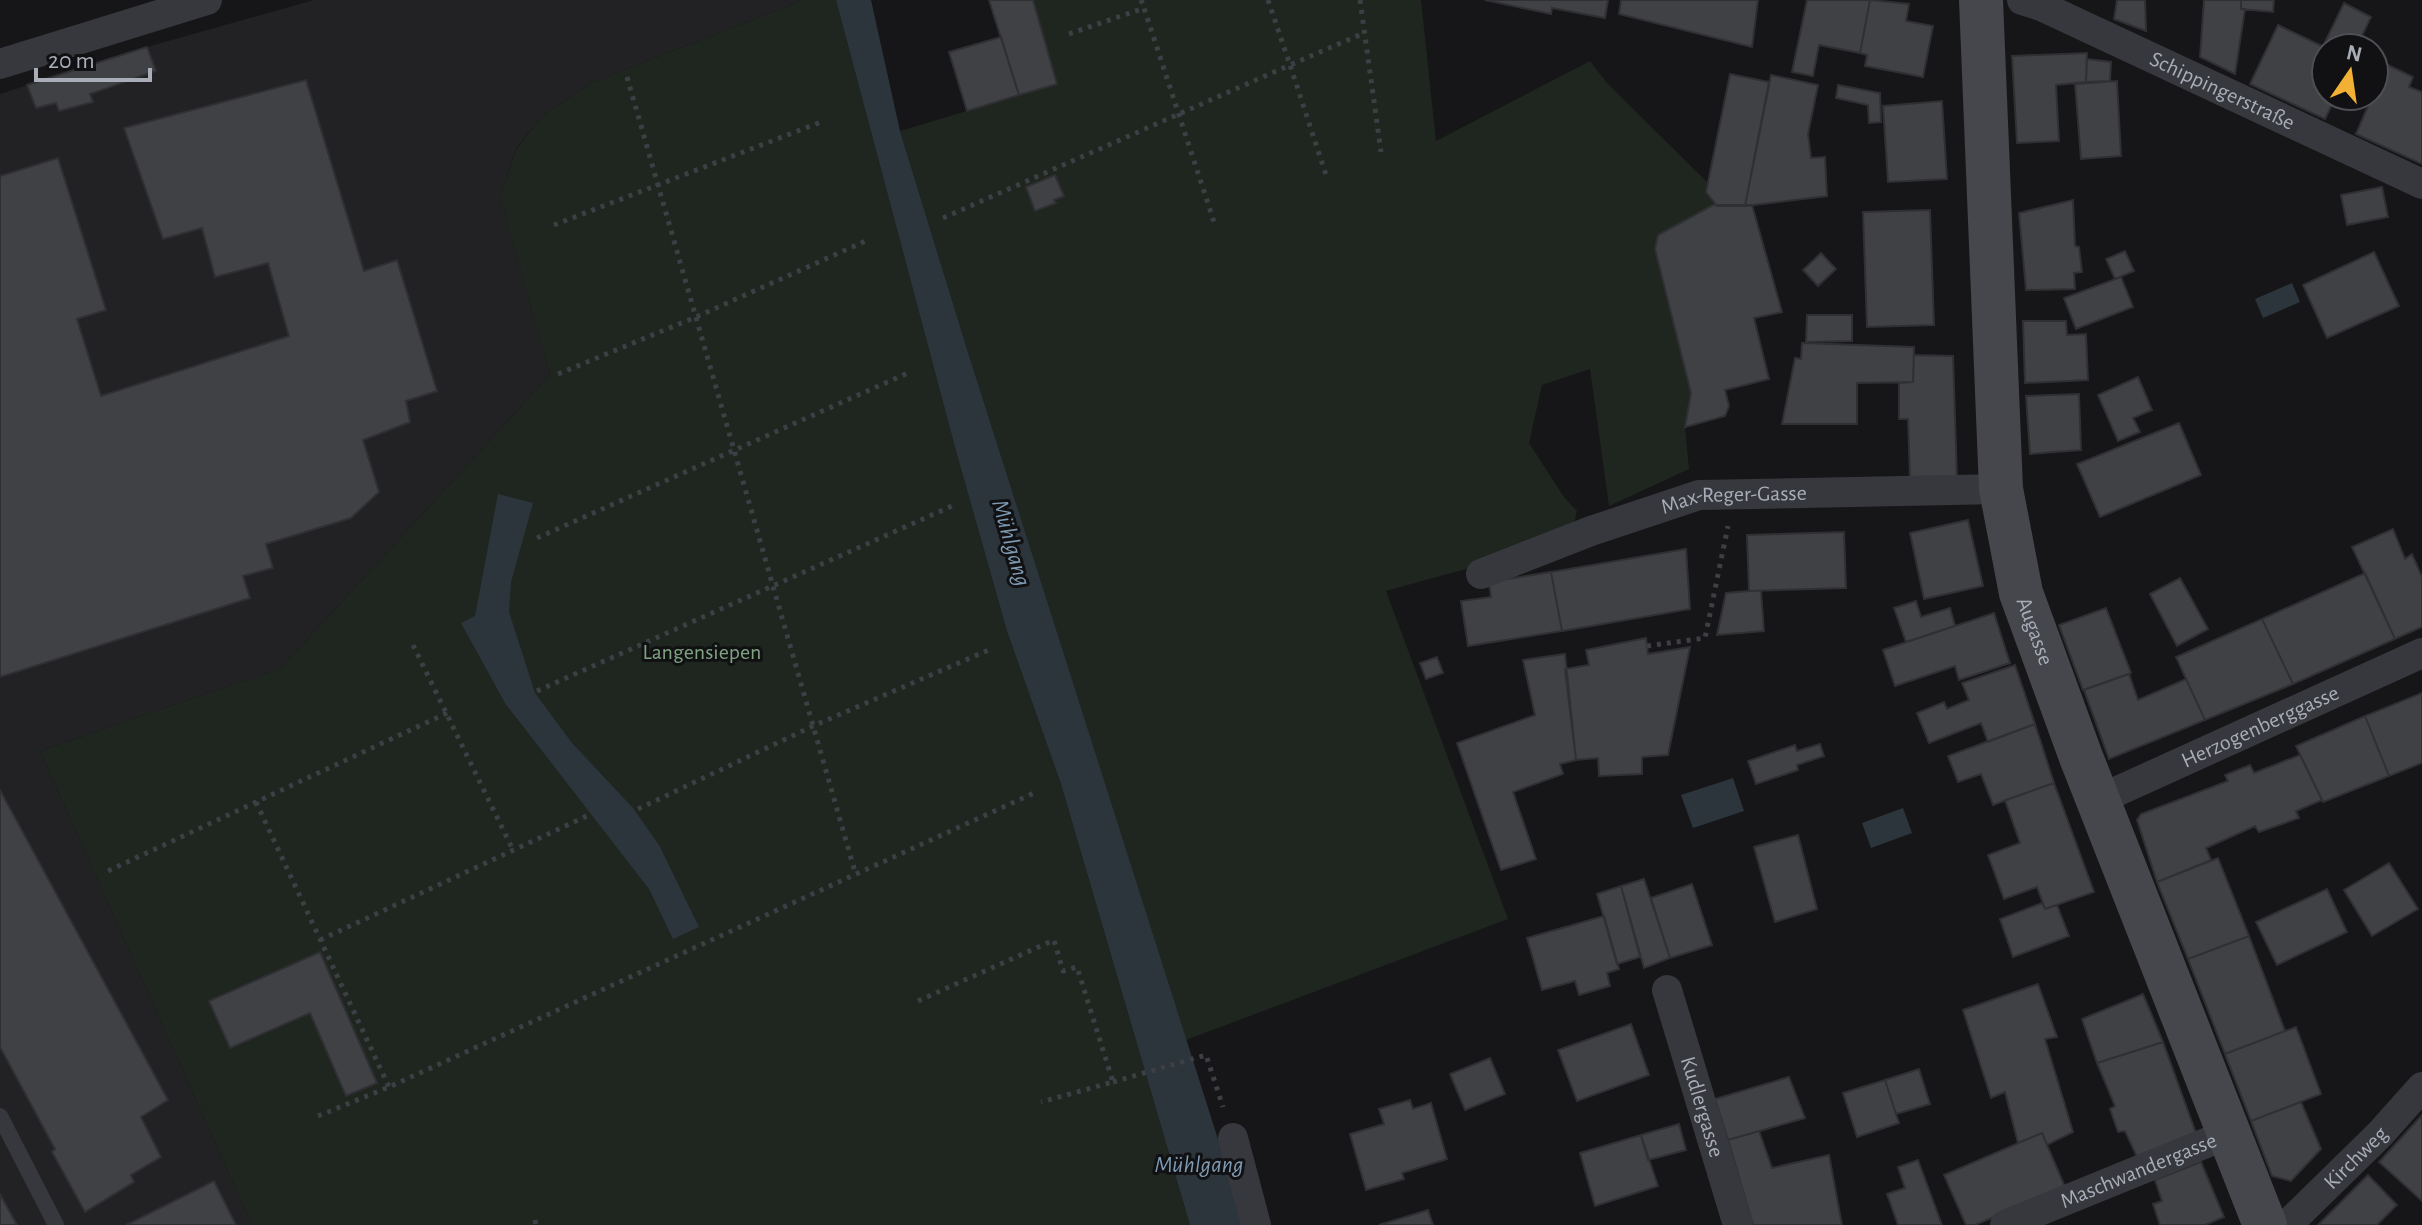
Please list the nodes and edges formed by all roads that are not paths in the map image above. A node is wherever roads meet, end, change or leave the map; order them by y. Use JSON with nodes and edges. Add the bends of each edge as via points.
{"nodes":[{"id":1,"x":207,"y":0,"type":"edge"},
{"id":2,"x":1981,"y":0,"type":"edge"},
{"id":3,"x":2022,"y":0,"type":"edge"},
{"id":4,"x":0,"y":64,"type":"edge"},
{"id":5,"x":2422,"y":184,"type":"edge"},
{"id":6,"x":2001,"y":489,"type":"junction"},
{"id":7,"x":1481,"y":574,"type":"dead end"},
{"id":8,"x":2422,"y":653,"type":"edge"},
{"id":9,"x":2098,"y":800,"type":"junction"},
{"id":10,"x":1667,"y":990,"type":"dead end"},
{"id":11,"x":2422,"y":1087,"type":"edge"},
{"id":12,"x":0,"y":1116,"type":"edge"},
{"id":13,"x":2228,"y":1134,"type":"junction"},
{"id":14,"x":1233,"y":1138,"type":"road end"},
{"id":15,"x":56,"y":1225,"type":"edge"},
{"id":16,"x":1256,"y":1225,"type":"edge"},
{"id":17,"x":1738,"y":1225,"type":"edge"},
{"id":18,"x":2005,"y":1225,"type":"edge"},
{"id":19,"x":2265,"y":1225,"type":"edge"},
{"id":20,"x":2287,"y":1225,"type":"edge"}],
"edges":[{"from":1,"to":4,"type":"street"},
{"from":2,"to":6,"type":"street","name":"Augasse"},
{"from":3,"to":5,"type":"street","name":"Schippingerstraße"},
{"from":6,"to":7,"type":"street","name":"Max-Reger-Gasse","via":[[1699,495]]},
{"from":6,"to":9,"type":"street","name":"Augasse","via":[[2021,593]]},
{"from":8,"to":9,"type":"street","name":"Herzogenberggasse"},
{"from":9,"to":13,"type":"street","name":"Augasse"},
{"from":10,"to":17,"type":"street","name":"Kudlergasse"},
{"from":11,"to":20,"type":"street","name":"Kirchweg"},
{"from":12,"to":15,"type":"lane"},
{"from":13,"to":18,"type":"street","name":"Maschwandergasse"},
{"from":13,"to":19,"type":"street","name":"Augasse"},
{"from":14,"to":16,"type":"street"}]}
